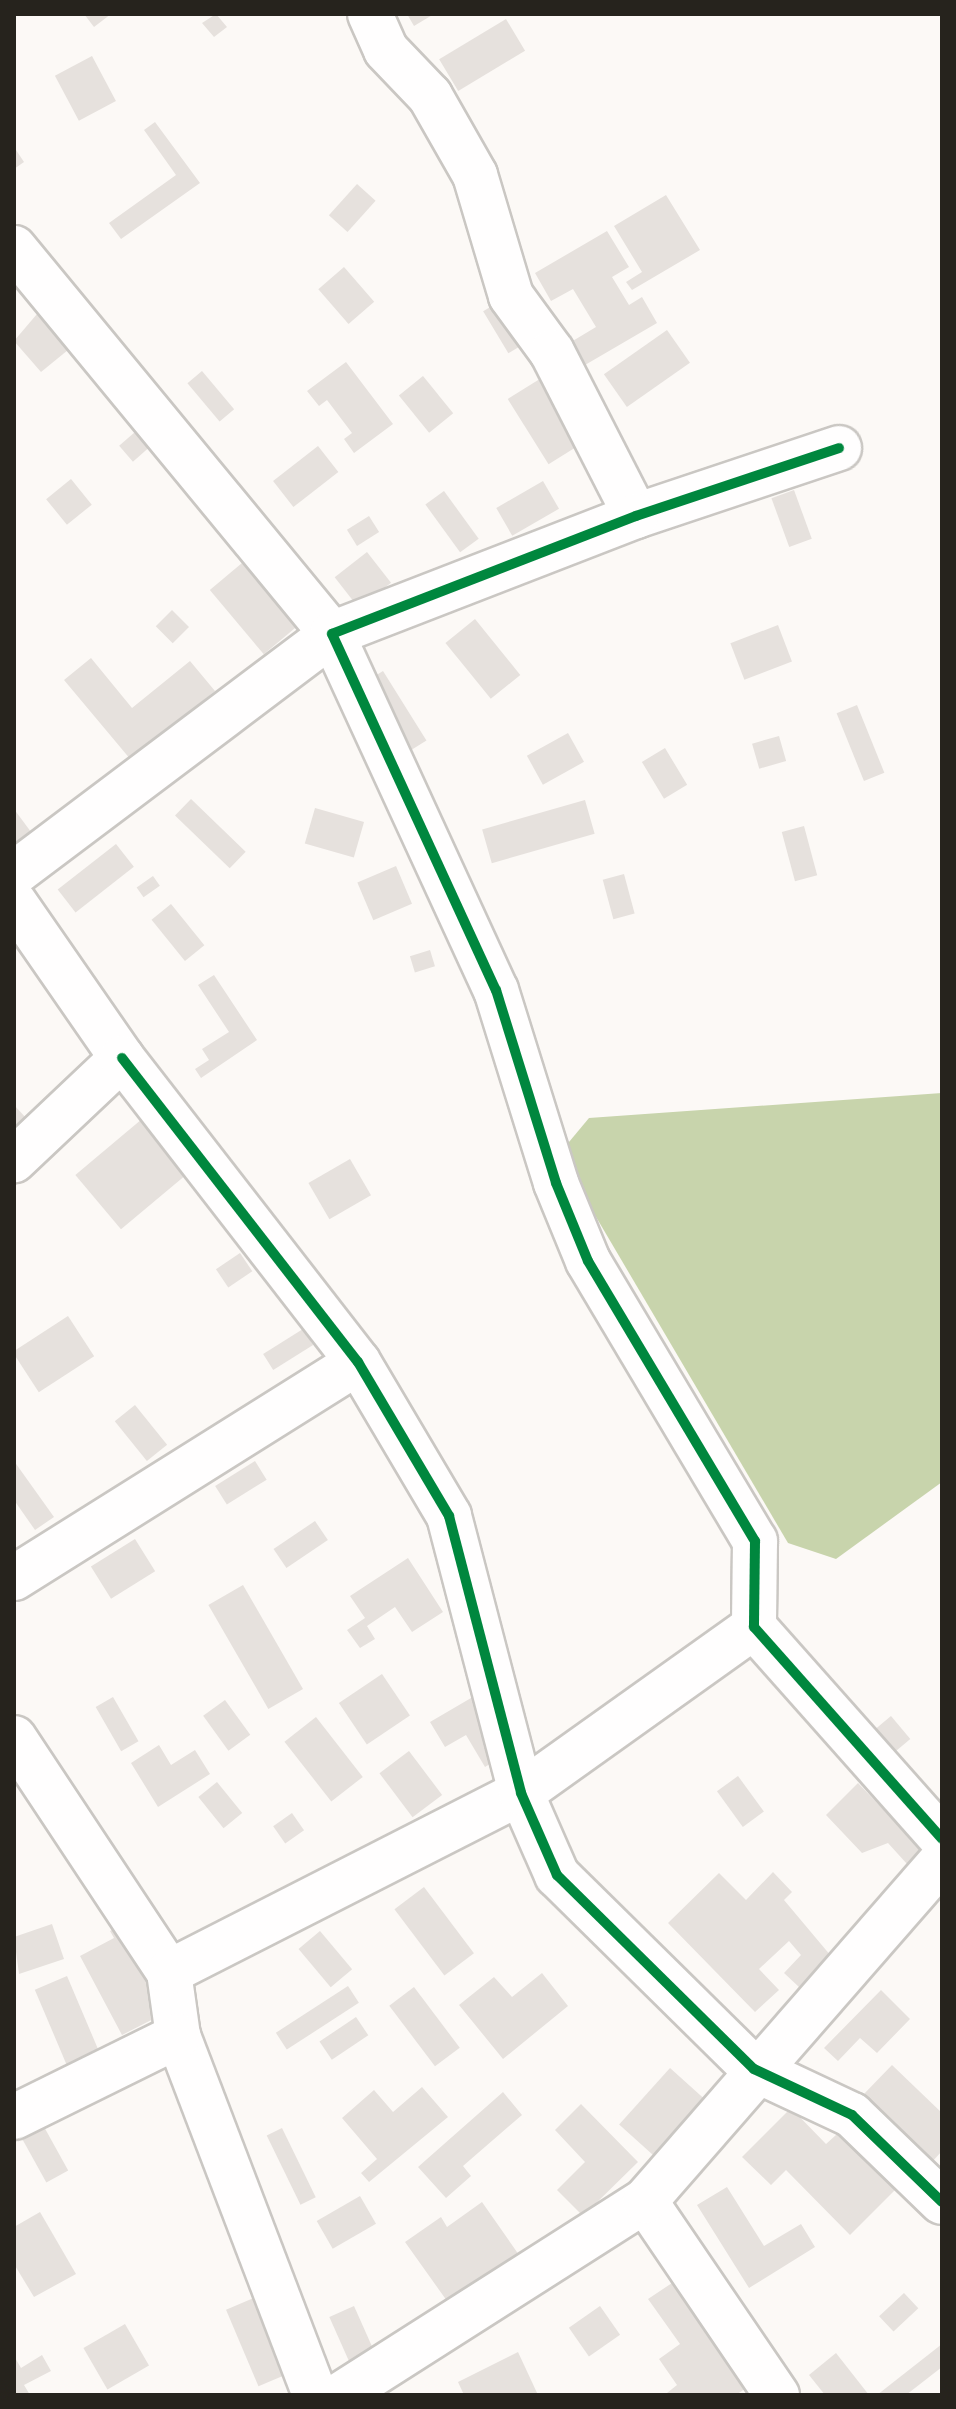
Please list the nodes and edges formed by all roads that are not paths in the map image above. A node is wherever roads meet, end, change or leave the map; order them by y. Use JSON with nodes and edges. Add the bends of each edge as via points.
{"nodes":[{"id":1,"x":370,"y":14,"type":"edge"},
{"id":2,"x":14,"y":248,"type":"edge"},
{"id":3,"x":839,"y":448,"type":"dead end"},
{"id":4,"x":636,"y":516,"type":"junction"},
{"id":5,"x":332,"y":634,"type":"junction"},
{"id":6,"x":14,"y":874,"type":"edge"},
{"id":7,"x":14,"y":902,"type":"edge"},
{"id":8,"x":122,"y":1058,"type":"junction"},
{"id":9,"x":14,"y":1160,"type":"edge"},
{"id":10,"x":358,"y":1362,"type":"junction"},
{"id":11,"x":14,"y":1578,"type":"edge"},
{"id":12,"x":754,"y":1627,"type":"junction"},
{"id":13,"x":14,"y":1738,"type":"edge"},
{"id":14,"x":521,"y":1793,"type":"junction"},
{"id":15,"x":942,"y":1839,"type":"edge"},
{"id":16,"x":942,"y":1860,"type":"edge"},
{"id":17,"x":169,"y":1972,"type":"junction"},
{"id":18,"x":178,"y":2036,"type":"junction"},
{"id":19,"x":754,"y":2069,"type":"junction"},
{"id":20,"x":14,"y":2117,"type":"edge"},
{"id":21,"x":645,"y":2201,"type":"junction"},
{"id":22,"x":942,"y":2202,"type":"edge"},
{"id":23,"x":315,"y":2395,"type":"edge"},
{"id":24,"x":340,"y":2395,"type":"edge"},
{"id":25,"x":777,"y":2395,"type":"edge"}],
"edges":[{"from":1,"to":4,"type":"street","via":[[386,50],[430,96],[475,175],[511,296],[552,352]]},
{"from":2,"to":5,"type":"street"},
{"from":3,"to":4,"type":"street"},
{"from":4,"to":5,"type":"street"},
{"from":5,"to":6,"type":"street"},
{"from":5,"to":12,"type":"street","via":[[496,990],[556,1183],[588,1261],[755,1541]]},
{"from":7,"to":8,"type":"street"},
{"from":8,"to":9,"type":"street"},
{"from":8,"to":10,"type":"street"},
{"from":10,"to":11,"type":"street"},
{"from":10,"to":14,"type":"street","via":[[449,1516]]},
{"from":12,"to":14,"type":"street"},
{"from":12,"to":15,"type":"street"},
{"from":13,"to":17,"type":"street"},
{"from":14,"to":17,"type":"street"},
{"from":14,"to":19,"type":"street","via":[[557,1875]]},
{"from":16,"to":19,"type":"street"},
{"from":17,"to":18,"type":"street"},
{"from":18,"to":20,"type":"street"},
{"from":18,"to":23,"type":"street"},
{"from":19,"to":21,"type":"street"},
{"from":19,"to":22,"type":"street","via":[[852,2115]]},
{"from":21,"to":24,"type":"street"},
{"from":21,"to":25,"type":"street"}]}
